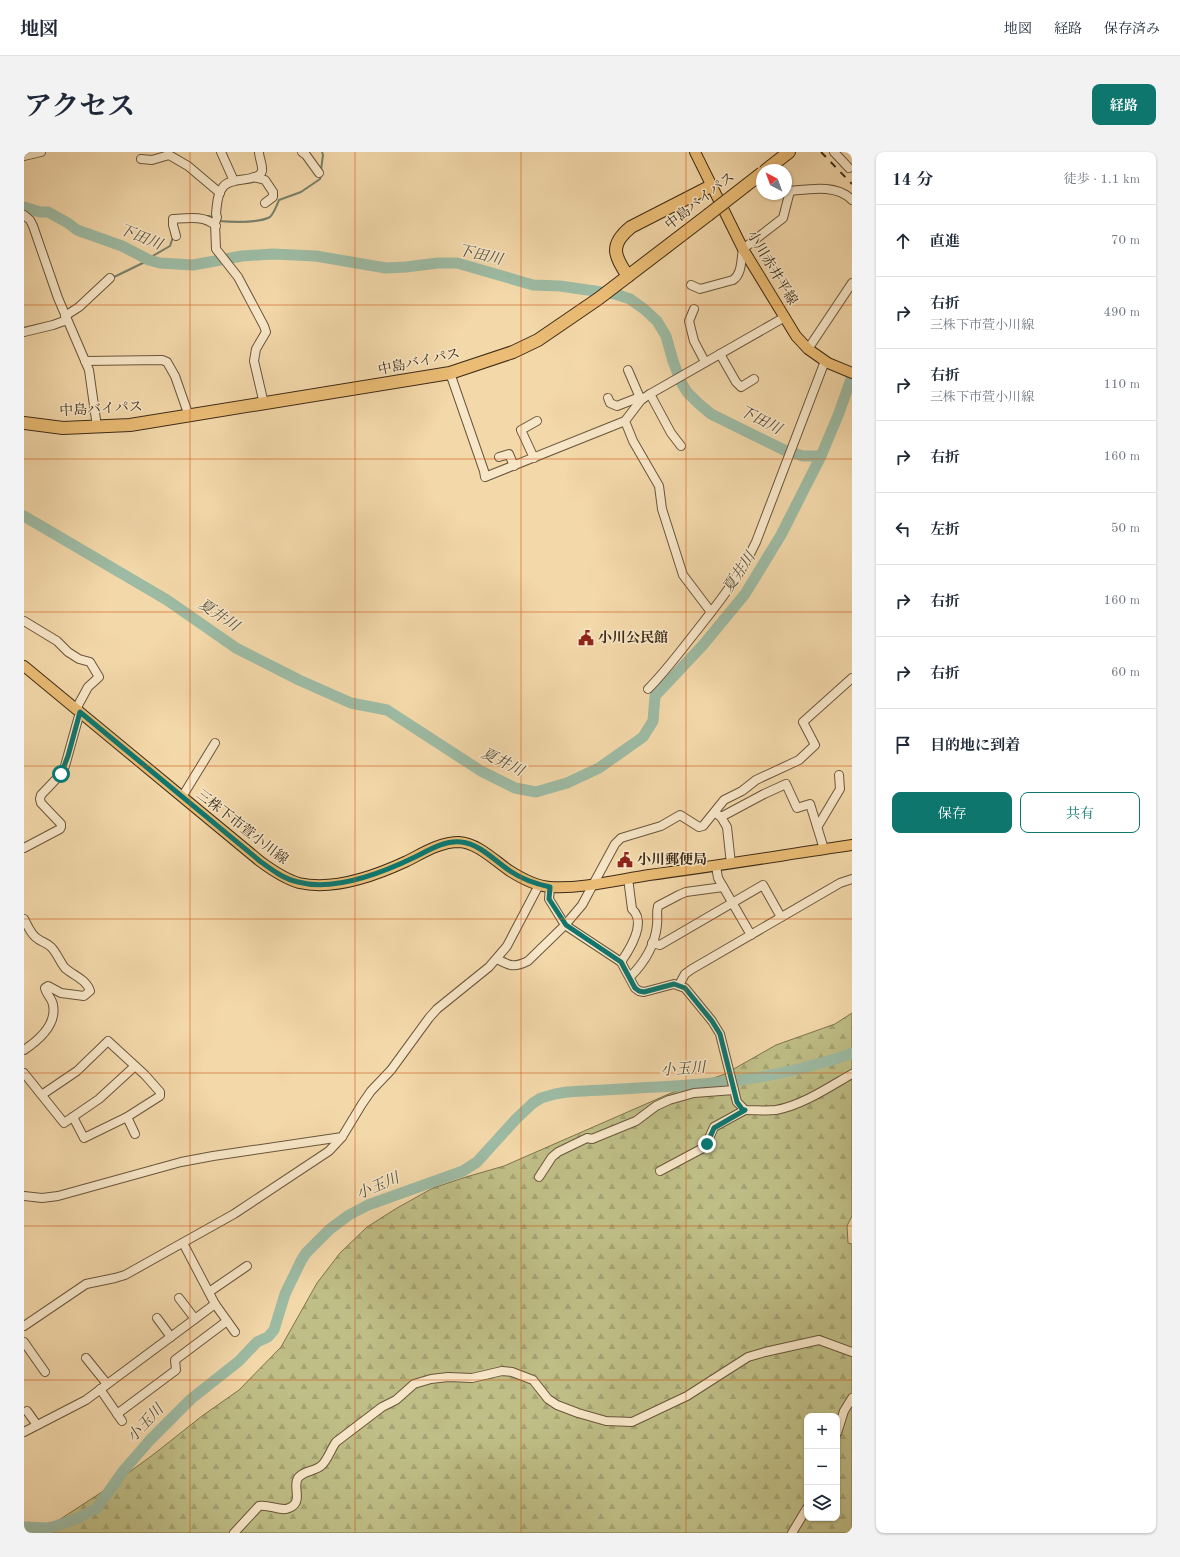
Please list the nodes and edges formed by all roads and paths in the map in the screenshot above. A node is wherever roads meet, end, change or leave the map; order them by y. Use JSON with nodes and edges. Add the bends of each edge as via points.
{"nodes":[{"id":1,"x":41,"y":152,"type":"edge"},
{"id":2,"x":221,"y":152,"type":"edge"},
{"id":3,"x":259,"y":152,"type":"edge"},
{"id":4,"x":302,"y":152,"type":"edge"},
{"id":5,"x":695,"y":152,"type":"edge"},
{"id":6,"x":789,"y":152,"type":"edge"},
{"id":7,"x":835,"y":152,"type":"edge"},
{"id":8,"x":24,"y":156,"type":"edge"},
{"id":9,"x":141,"y":159,"type":"dead end"},
{"id":10,"x":774,"y":164,"type":"edge"},
{"id":11,"x":849,"y":168,"type":"dead end"},
{"id":12,"x":319,"y":174,"type":"dead end"},
{"id":13,"x":254,"y":178,"type":"junction"},
{"id":14,"x":756,"y":178,"type":"edge"},
{"id":15,"x":234,"y":181,"type":"junction"},
{"id":16,"x":711,"y":186,"type":"junction"},
{"id":17,"x":220,"y":193,"type":"junction"},
{"id":18,"x":852,"y":200,"type":"edge"},
{"id":19,"x":265,"y":203,"type":"dead end"},
{"id":20,"x":24,"y":214,"type":"edge"},
{"id":21,"x":216,"y":222,"type":"junction"},
{"id":22,"x":176,"y":236,"type":"dead end"},
{"id":23,"x":743,"y":250,"type":"junction"},
{"id":24,"x":628,"y":276,"type":"junction"},
{"id":25,"x":110,"y":278,"type":"dead end"},
{"id":26,"x":852,"y":283,"type":"edge"},
{"id":27,"x":691,"y":285,"type":"dead end"},
{"id":28,"x":694,"y":309,"type":"dead end"},
{"id":29,"x":785,"y":317,"type":"junction"},
{"id":30,"x":67,"y":318,"type":"junction"},
{"id":31,"x":24,"y":332,"type":"edge"},
{"id":32,"x":808,"y":349,"type":"junction"},
{"id":33,"x":720,"y":354,"type":"junction"},
{"id":34,"x":86,"y":361,"type":"junction"},
{"id":35,"x":705,"y":362,"type":"junction"},
{"id":36,"x":827,"y":362,"type":"junction"},
{"id":37,"x":628,"y":370,"type":"dead end"},
{"id":38,"x":450,"y":373,"type":"junction"},
{"id":39,"x":852,"y":373,"type":"edge"},
{"id":40,"x":754,"y":379,"type":"dead end"},
{"id":41,"x":650,"y":394,"type":"junction"},
{"id":42,"x":608,"y":398,"type":"dead end"},
{"id":43,"x":640,"y":398,"type":"junction"},
{"id":44,"x":264,"y":404,"type":"junction"},
{"id":45,"x":188,"y":416,"type":"junction"},
{"id":46,"x":537,"y":421,"type":"dead end"},
{"id":47,"x":625,"y":421,"type":"junction"},
{"id":48,"x":24,"y":423,"type":"edge"},
{"id":49,"x":96,"y":427,"type":"junction"},
{"id":50,"x":681,"y":446,"type":"dead end"},
{"id":51,"x":499,"y":457,"type":"dead end"},
{"id":52,"x":534,"y":458,"type":"junction"},
{"id":53,"x":514,"y":466,"type":"junction"},
{"id":54,"x":711,"y":612,"type":"junction"},
{"id":55,"x":24,"y":621,"type":"edge"},
{"id":56,"x":24,"y":666,"type":"edge"},
{"id":57,"x":851,"y":680,"type":"edge"},
{"id":58,"x":648,"y":689,"type":"dead end"},
{"id":59,"x":78,"y":710,"type":"junction"},
{"id":60,"x":215,"y":742,"type":"dead end"},
{"id":61,"x":839,"y":776,"type":"dead end"},
{"id":62,"x":182,"y":797,"type":"junction"},
{"id":63,"x":718,"y":815,"type":"junction"},
{"id":64,"x":818,"y":826,"type":"junction"},
{"id":65,"x":852,"y":845,"type":"edge"},
{"id":66,"x":24,"y":848,"type":"edge"},
{"id":67,"x":824,"y":849,"type":"junction"},
{"id":68,"x":731,"y":864,"type":"junction"},
{"id":69,"x":716,"y":866,"type":"junction"},
{"id":70,"x":628,"y":878,"type":"junction"},
{"id":71,"x":852,"y":879,"type":"edge"},
{"id":72,"x":594,"y":884,"type":"junction"},
{"id":73,"x":539,"y":885,"type":"junction"},
{"id":74,"x":550,"y":887,"type":"junction"},
{"id":75,"x":723,"y":887,"type":"junction"},
{"id":76,"x":732,"y":903,"type":"junction"},
{"id":77,"x":781,"y":917,"type":"junction"},
{"id":78,"x":24,"y":919,"type":"edge"},
{"id":79,"x":566,"y":925,"type":"junction"},
{"id":80,"x":751,"y":934,"type":"junction"},
{"id":81,"x":652,"y":943,"type":"junction"},
{"id":82,"x":497,"y":959,"type":"junction"},
{"id":83,"x":621,"y":962,"type":"junction"},
{"id":84,"x":630,"y":977,"type":"junction"},
{"id":85,"x":679,"y":985,"type":"junction"},
{"id":86,"x":24,"y":1050,"type":"edge"},
{"id":87,"x":135,"y":1066,"type":"junction"},
{"id":88,"x":24,"y":1073,"type":"edge"},
{"id":89,"x":852,"y":1074,"type":"edge"},
{"id":90,"x":733,"y":1088,"type":"junction"},
{"id":91,"x":42,"y":1094,"type":"junction"},
{"id":92,"x":745,"y":1110,"type":"junction"},
{"id":93,"x":73,"y":1117,"type":"junction"},
{"id":94,"x":127,"y":1117,"type":"junction"},
{"id":95,"x":135,"y":1134,"type":"dead end"},
{"id":96,"x":342,"y":1137,"type":"junction"},
{"id":97,"x":660,"y":1171,"type":"dead end"},
{"id":98,"x":539,"y":1177,"type":"dead end"},
{"id":99,"x":24,"y":1196,"type":"edge"},
{"id":100,"x":183,"y":1243,"type":"junction"},
{"id":101,"x":248,"y":1266,"type":"dead end"},
{"id":102,"x":208,"y":1292,"type":"junction"},
{"id":103,"x":179,"y":1298,"type":"dead end"},
{"id":104,"x":215,"y":1304,"type":"junction"},
{"id":105,"x":157,"y":1318,"type":"dead end"},
{"id":106,"x":195,"y":1319,"type":"junction"},
{"id":107,"x":227,"y":1321,"type":"junction"},
{"id":108,"x":24,"y":1326,"type":"edge"},
{"id":109,"x":235,"y":1332,"type":"dead end"},
{"id":110,"x":171,"y":1337,"type":"junction"},
{"id":111,"x":24,"y":1342,"type":"edge"},
{"id":112,"x":852,"y":1352,"type":"edge"},
{"id":113,"x":86,"y":1358,"type":"dead end"},
{"id":114,"x":45,"y":1372,"type":"dead end"},
{"id":115,"x":104,"y":1387,"type":"junction"},
{"id":116,"x":852,"y":1398,"type":"edge"},
{"id":117,"x":27,"y":1411,"type":"dead end"},
{"id":118,"x":840,"y":1424,"type":"edge"},
{"id":119,"x":37,"y":1425,"type":"junction"},
{"id":120,"x":24,"y":1432,"type":"edge"},
{"id":121,"x":804,"y":1513,"type":"edge"},
{"id":122,"x":234,"y":1533,"type":"edge"},
{"id":123,"x":792,"y":1533,"type":"edge"}],
"edges":[{"from":1,"to":8,"type":"street"},
{"from":2,"to":15,"type":"street"},
{"from":3,"to":13,"type":"street","via":[[262,170]]},
{"from":4,"to":12,"type":"street"},
{"from":5,"to":16,"type":"main road","name":"小川赤井平線"},
{"from":6,"to":10,"type":"highway"},
{"from":7,"to":11,"type":"street"},
{"from":9,"to":17,"type":"street","via":[[152,160],[169,155],[188,166]]},
{"from":13,"to":15,"type":"street"},
{"from":13,"to":19,"type":"street","via":[[266,180],[273,192],[273,197]]},
{"from":14,"to":24,"type":"highway","name":"中島バイパス","bridge":true},
{"from":15,"to":17,"type":"street","via":[[226,183]]},
{"from":16,"to":23,"type":"main road","name":"小川赤井平線"},
{"from":16,"to":24,"type":"highway","via":[[631,227],[621,235],[616,245],[616,256]]},
{"from":17,"to":21,"type":"street"},
{"from":18,"to":23,"type":"street","via":[[840,191],[813,188],[790,191],[783,218]]},
{"from":20,"to":30,"type":"street","via":[[33,226]]},
{"from":21,"to":22,"type":"street","via":[[206,219],[173,219],[172,225]]},
{"from":21,"to":44,"type":"street","via":[[216,249],[245,289],[266,332],[256,349],[254,361]]},
{"from":23,"to":27,"type":"street","via":[[740,271],[733,280],[700,289]]},
{"from":23,"to":29,"type":"main road","name":"小川赤井平線"},
{"from":24,"to":38,"type":"highway","name":"中島バイパス","via":[[538,340],[513,352]]},
{"from":25,"to":30,"type":"street"},
{"from":26,"to":32,"type":"street"},
{"from":28,"to":35,"type":"street","via":[[690,321],[694,341]]},
{"from":29,"to":32,"type":"main road","name":"小川赤井平線","via":[[796,336]]},
{"from":29,"to":33,"type":"street"},
{"from":30,"to":31,"type":"street","via":[[54,325]]},
{"from":30,"to":34,"type":"street"},
{"from":32,"to":36,"type":"main road","name":"小川赤井平線"},
{"from":33,"to":35,"type":"street"},
{"from":33,"to":40,"type":"street","via":[[740,387]]},
{"from":34,"to":45,"type":"street","via":[[167,362],[175,376]]},
{"from":34,"to":49,"type":"street","via":[[92,382]]},
{"from":35,"to":41,"type":"street"},
{"from":36,"to":39,"type":"main road","name":"小川赤井平線"},
{"from":36,"to":54,"type":"street","via":[[756,542],[738,575]]},
{"from":37,"to":43,"type":"street"},
{"from":38,"to":44,"type":"highway","name":"中島バイパス"},
{"from":38,"to":53,"type":"street","via":[[485,477]]},
{"from":41,"to":43,"type":"street"},
{"from":41,"to":50,"type":"street"},
{"from":42,"to":43,"type":"street","via":[[610,404],[617,406]]},
{"from":43,"to":47,"type":"street"},
{"from":44,"to":45,"type":"highway","name":"中島バイパス"},
{"from":45,"to":49,"type":"highway","name":"中島バイパス","via":[[130,425]]},
{"from":46,"to":52,"type":"street","via":[[521,430]]},
{"from":47,"to":52,"type":"street"},
{"from":47,"to":54,"type":"street","via":[[633,441],[659,486],[662,509],[683,575]]},
{"from":48,"to":49,"type":"highway","name":"中島バイパス","via":[[63,428]]},
{"from":51,"to":53,"type":"street","via":[[509,454]]},
{"from":52,"to":53,"type":"street"},
{"from":54,"to":58,"type":"street"},
{"from":55,"to":59,"type":"street","via":[[57,641],[68,652],[93,665],[99,677],[88,687]]},
{"from":56,"to":59,"type":"main road","name":"三株下市萱小川線"},
{"from":57,"to":63,"type":"street","via":[[803,722],[815,745],[799,760],[756,780],[724,800]]},
{"from":59,"to":62,"type":"main road","name":"三株下市萱小川線"},
{"from":59,"to":66,"type":"street","via":[[65,766],[40,799],[61,827]]},
{"from":60,"to":62,"type":"street"},
{"from":61,"to":64,"type":"street","via":[[840,788]]},
{"from":62,"to":73,"type":"main road","name":"三株下市萱小川線","via":[[261,862],[276,873],[297,882],[315,885],[334,884],[365,877],[447,843],[461,842],[474,846],[510,871]]},
{"from":63,"to":64,"type":"street","via":[[786,784],[797,808],[810,804]]},
{"from":63,"to":68,"type":"street","via":[[726,827]]},
{"from":63,"to":72,"type":"street","via":[[699,827],[680,816],[661,826],[621,838],[615,844]]},
{"from":64,"to":67,"type":"street"},
{"from":65,"to":67,"type":"main road","name":"三株下市萱小川線"},
{"from":67,"to":68,"type":"main road","name":"三株下市萱小川線"},
{"from":68,"to":69,"type":"main road","name":"三株下市萱小川線"},
{"from":69,"to":70,"type":"main road","name":"三株下市萱小川線"},
{"from":69,"to":75,"type":"street"},
{"from":70,"to":72,"type":"main road","name":"三株下市萱小川線"},
{"from":70,"to":83,"type":"street","via":[[632,909],[638,921],[633,940]]},
{"from":71,"to":77,"type":"street","via":[[840,883]]},
{"from":72,"to":74,"type":"main road","name":"三株下市萱小川線"},
{"from":72,"to":79,"type":"street"},
{"from":73,"to":74,"type":"main road","name":"三株下市萱小川線"},
{"from":73,"to":82,"type":"street","via":[[507,946]]},
{"from":74,"to":79,"type":"street","via":[[549,899]]},
{"from":75,"to":76,"type":"street"},
{"from":75,"to":81,"type":"street","via":[[686,892],[658,906],[657,926]]},
{"from":76,"to":77,"type":"street","via":[[763,885]]},
{"from":76,"to":80,"type":"street"},
{"from":76,"to":81,"type":"street","via":[[660,945]]},
{"from":77,"to":80,"type":"street"},
{"from":78,"to":86,"type":"street","via":[[36,939],[52,948],[64,967],[83,980],[90,991],[84,996],[61,993],[48,986],[46,991],[54,1010],[51,1022],[46,1031]]},
{"from":79,"to":82,"type":"street","via":[[528,961],[520,965],[508,965]]},
{"from":79,"to":83,"type":"street"},
{"from":80,"to":85,"type":"street","via":[[692,969],[685,974]]},
{"from":81,"to":84,"type":"street","via":[[648,953]]},
{"from":82,"to":96,"type":"street","via":[[426,1021],[392,1070],[371,1091]]},
{"from":83,"to":84,"type":"street"},
{"from":84,"to":85,"type":"street","via":[[635,988],[644,992],[668,984]]},
{"from":85,"to":90,"type":"street","via":[[685,988],[720,1034]]},
{"from":87,"to":91,"type":"street","via":[[108,1041],[77,1071]]},
{"from":87,"to":93,"type":"street","via":[[99,1099]]},
{"from":87,"to":94,"type":"street","via":[[160,1092],[160,1096]]},
{"from":88,"to":91,"type":"street"},
{"from":89,"to":92,"type":"street","via":[[805,1100],[784,1108]]},
{"from":90,"to":92,"type":"street","via":[[737,1102]]},
{"from":90,"to":98,"type":"street","via":[[694,1093],[669,1100],[636,1121],[587,1138],[558,1152]]},
{"from":91,"to":93,"type":"street","via":[[64,1123]]},
{"from":92,"to":97,"type":"street","via":[[714,1128],[705,1147]]},
{"from":93,"to":94,"type":"street","via":[[84,1138]]},
{"from":94,"to":95,"type":"street"},
{"from":96,"to":99,"type":"street","via":[[181,1162],[58,1196]]},
{"from":96,"to":100,"type":"street","via":[[328,1151],[270,1191]]},
{"from":100,"to":102,"type":"street"},
{"from":100,"to":108,"type":"street","via":[[125,1275],[86,1284]]},
{"from":101,"to":102,"type":"street"},
{"from":102,"to":104,"type":"street"},
{"from":103,"to":106,"type":"street"},
{"from":104,"to":106,"type":"street"},
{"from":104,"to":107,"type":"street"},
{"from":105,"to":110,"type":"street"},
{"from":106,"to":110,"type":"street"},
{"from":107,"to":109,"type":"street"},
{"from":107,"to":115,"type":"street","via":[[175,1360],[176,1370],[120,1418]]},
{"from":110,"to":115,"type":"street"},
{"from":111,"to":114,"type":"street"},
{"from":112,"to":122,"type":"street","via":[[815,1340],[748,1357],[687,1396],[632,1422],[606,1421],[557,1405],[548,1399],[534,1380],[512,1372],[502,1371],[472,1378],[431,1379],[414,1384],[396,1400],[382,1407],[336,1442],[322,1465],[298,1478],[298,1495],[292,1507],[287,1510],[259,1506]]},
{"from":113,"to":115,"type":"street"},
{"from":115,"to":119,"type":"street","via":[[86,1400]]},
{"from":116,"to":118,"type":"street"},
{"from":117,"to":119,"type":"street"},
{"from":119,"to":120,"type":"street"},
{"from":121,"to":123,"type":"street"}]}
